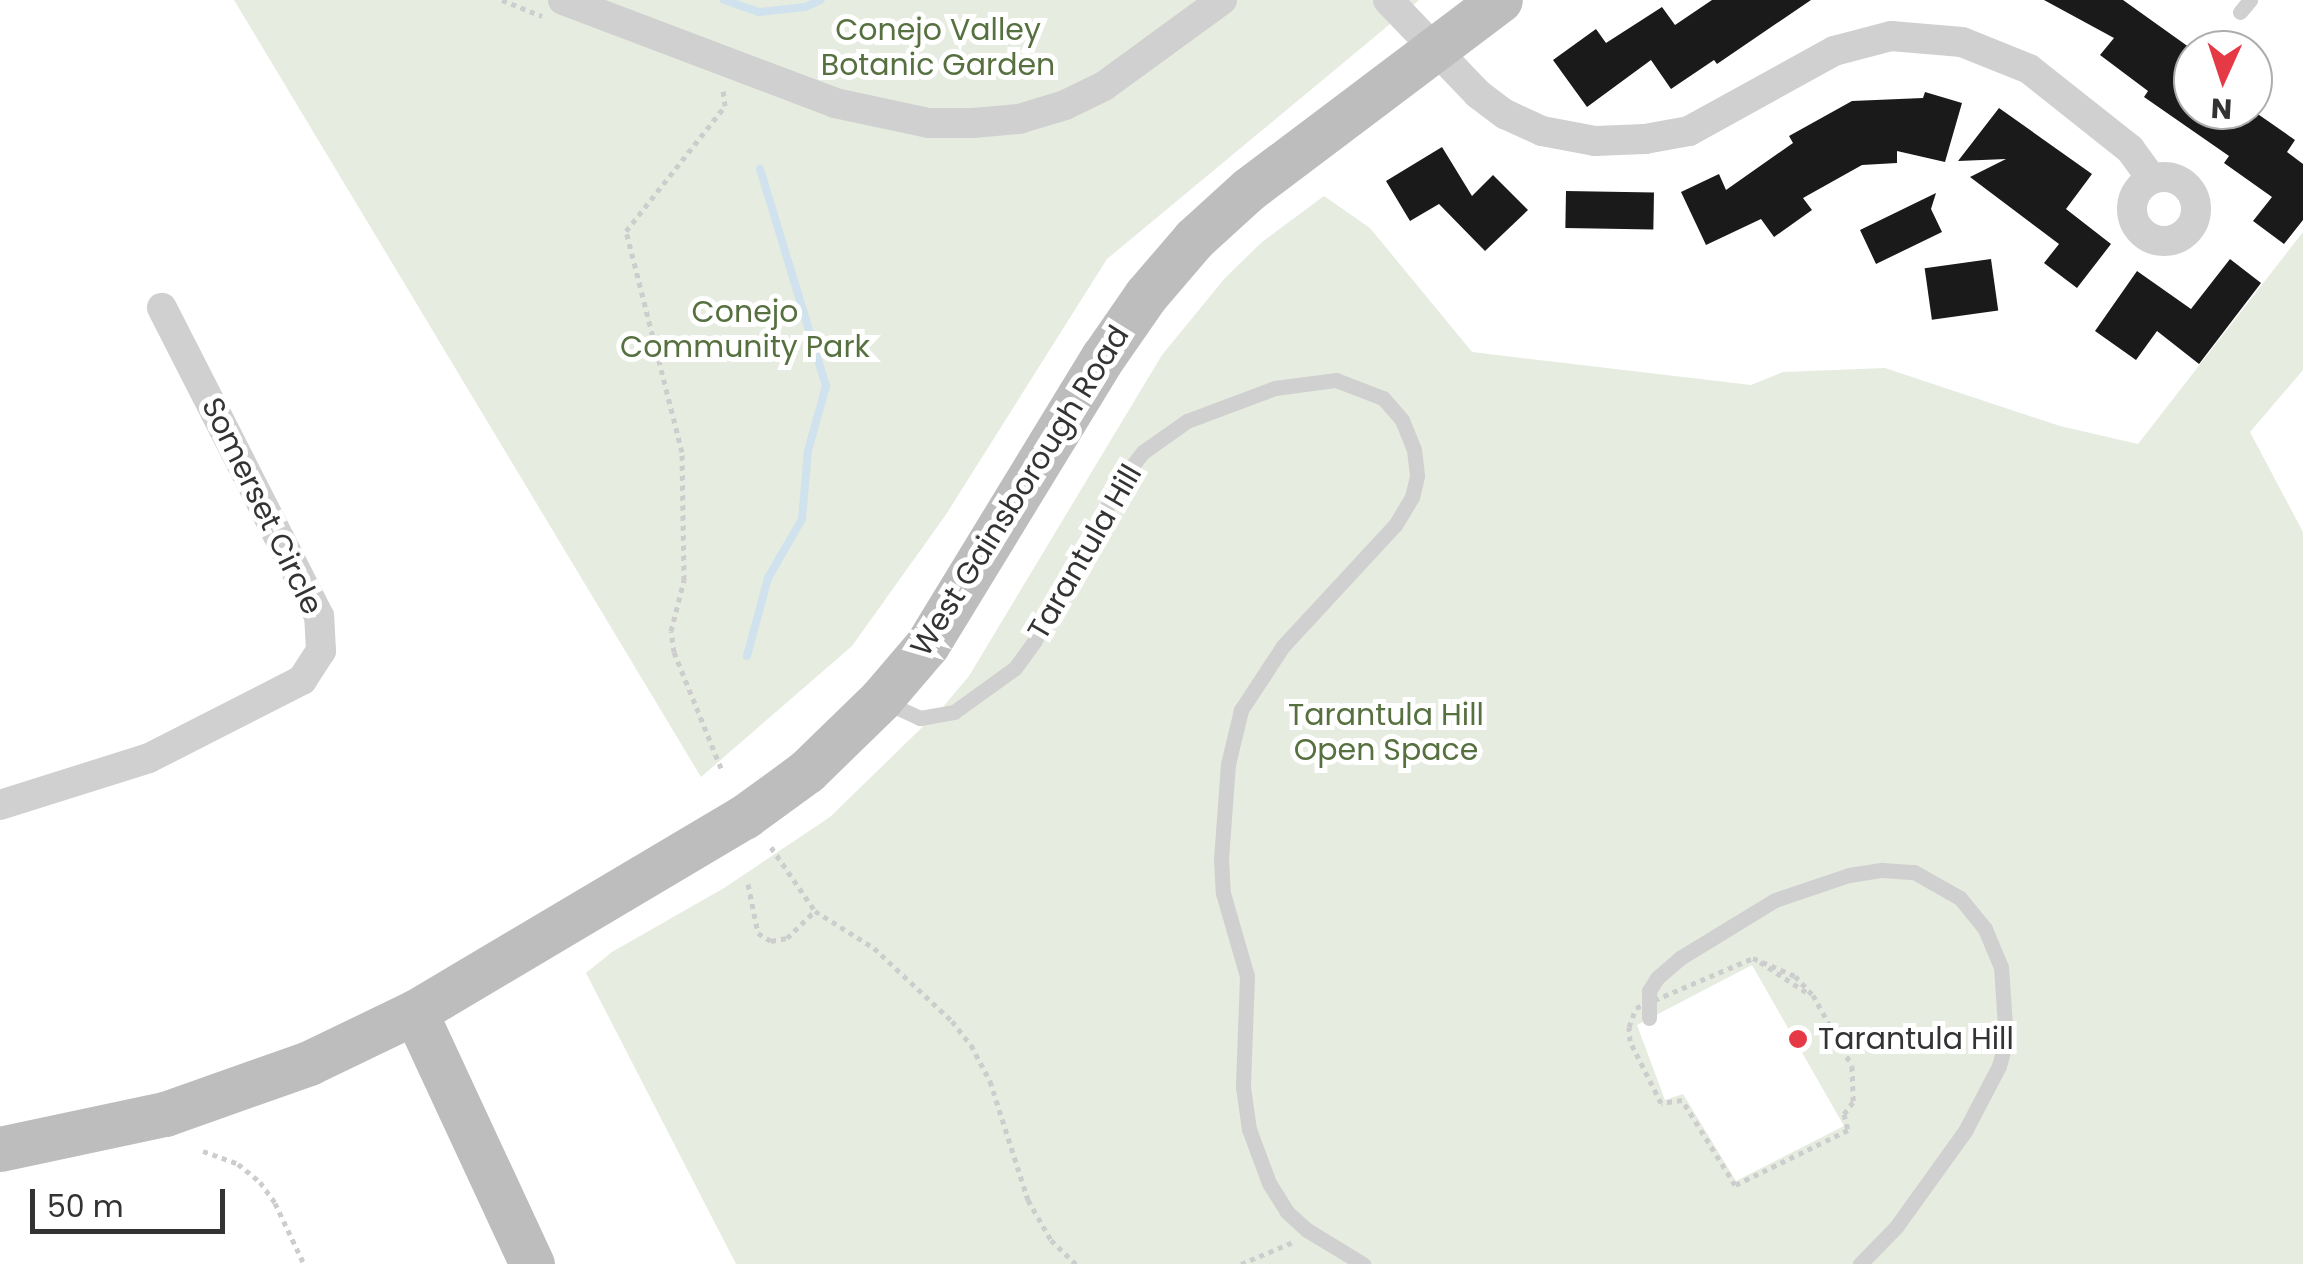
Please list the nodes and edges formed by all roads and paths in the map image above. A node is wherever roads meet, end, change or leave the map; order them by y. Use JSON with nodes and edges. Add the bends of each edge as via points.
{"nodes":[{"id":1,"x":502,"y":0,"type":"edge"},
{"id":2,"x":1222,"y":0,"type":"edge"},
{"id":3,"x":1388,"y":0,"type":"edge"},
{"id":4,"x":1500,"y":0,"type":"edge"},
{"id":5,"x":557,"y":10,"type":"edge"},
{"id":6,"x":1436,"y":50,"type":"junction"},
{"id":7,"x":708,"y":83,"type":"dead end"},
{"id":8,"x":2152,"y":179,"type":"dead end"},
{"id":9,"x":162,"y":308,"type":"dead end"},
{"id":10,"x":880,"y":700,"type":"junction"},
{"id":11,"x":721,"y":768,"type":"dead end"},
{"id":12,"x":0,"y":804,"type":"edge"},
{"id":13,"x":771,"y":848,"type":"dead end"},
{"id":14,"x":748,"y":884,"type":"dead end"},
{"id":15,"x":815,"y":910,"type":"junction"},
{"id":16,"x":1649,"y":1009,"type":"junction"},
{"id":17,"x":399,"y":1020,"type":"junction"},
{"id":18,"x":0,"y":1149,"type":"edge"},
{"id":19,"x":203,"y":1151,"type":"dead end"},
{"id":20,"x":1307,"y":1230,"type":"junction"},
{"id":21,"x":304,"y":1264,"type":"edge"},
{"id":22,"x":532,"y":1264,"type":"edge"},
{"id":23,"x":1076,"y":1264,"type":"edge"},
{"id":24,"x":1241,"y":1264,"type":"edge"},
{"id":25,"x":1363,"y":1264,"type":"edge"},
{"id":26,"x":1860,"y":1264,"type":"edge"}],
"edges":[{"from":1,"to":5,"type":"path"},
{"from":2,"to":5,"type":"street","via":[[1104,86],[1064,106],[1020,119],[928,123],[836,102]]},
{"from":3,"to":6,"type":"street"},
{"from":4,"to":6,"type":"street","name":"West Gainsborough Road"},
{"from":6,"to":8,"type":"street","via":[[1504,114],[1542,132],[1595,141],[1688,131],[1834,50],[1891,36],[1962,42],[2029,70],[2084,108]]},
{"from":6,"to":10,"type":"street","name":"West Gainsborough Road","via":[[1248,189],[1146,295],[955,603]]},
{"from":7,"to":11,"type":"path","via":[[726,90],[725,106],[626,231],[682,452],[684,580],[671,632],[674,652]]},
{"from":9,"to":12,"type":"street","name":"Somerset Circle","via":[[319,616],[321,651],[302,680],[149,758]]},
{"from":10,"to":17,"type":"street","name":"West Gainsborough Road","via":[[806,771],[744,817]]},
{"from":10,"to":20,"type":"lane","name":"Tarantula Hill","via":[[920,718],[954,712],[1015,668],[1121,480],[1143,452],[1187,422],[1275,388],[1336,380],[1383,398],[1402,420],[1414,450],[1412,498],[1256,683],[1241,710],[1228,764],[1223,893],[1248,976],[1243,1087],[1250,1130],[1269,1183]]},
{"from":13,"to":15,"type":"path"},
{"from":14,"to":15,"type":"path","via":[[758,934],[772,941],[787,938]]},
{"from":15,"to":23,"type":"path","via":[[874,948],[971,1045],[990,1081],[1028,1200],[1051,1240]]},
{"from":16,"to":16,"type":"path","via":[[1636,1008],[1629,1027],[1649,1080],[1661,1103],[1682,1100],[1735,1186],[1848,1130],[1852,1066],[1813,995],[1795,976],[1758,960],[1742,961]]},
{"from":16,"to":26,"type":"lane","via":[[1657,978],[1680,958],[1742,917],[1810,886],[1902,871],[1960,898],[1985,929],[2001,966],[2006,1040],[1999,1066],[1965,1131],[1896,1227]]},
{"from":17,"to":18,"type":"street","name":"West Gainsborough Road","via":[[310,1063],[164,1114]]},
{"from":17,"to":22,"type":"street"},
{"from":19,"to":21,"type":"path","via":[[238,1164],[260,1182]]},
{"from":20,"to":24,"type":"path"},
{"from":20,"to":25,"type":"lane","name":"Tarantula Hill"}]}
